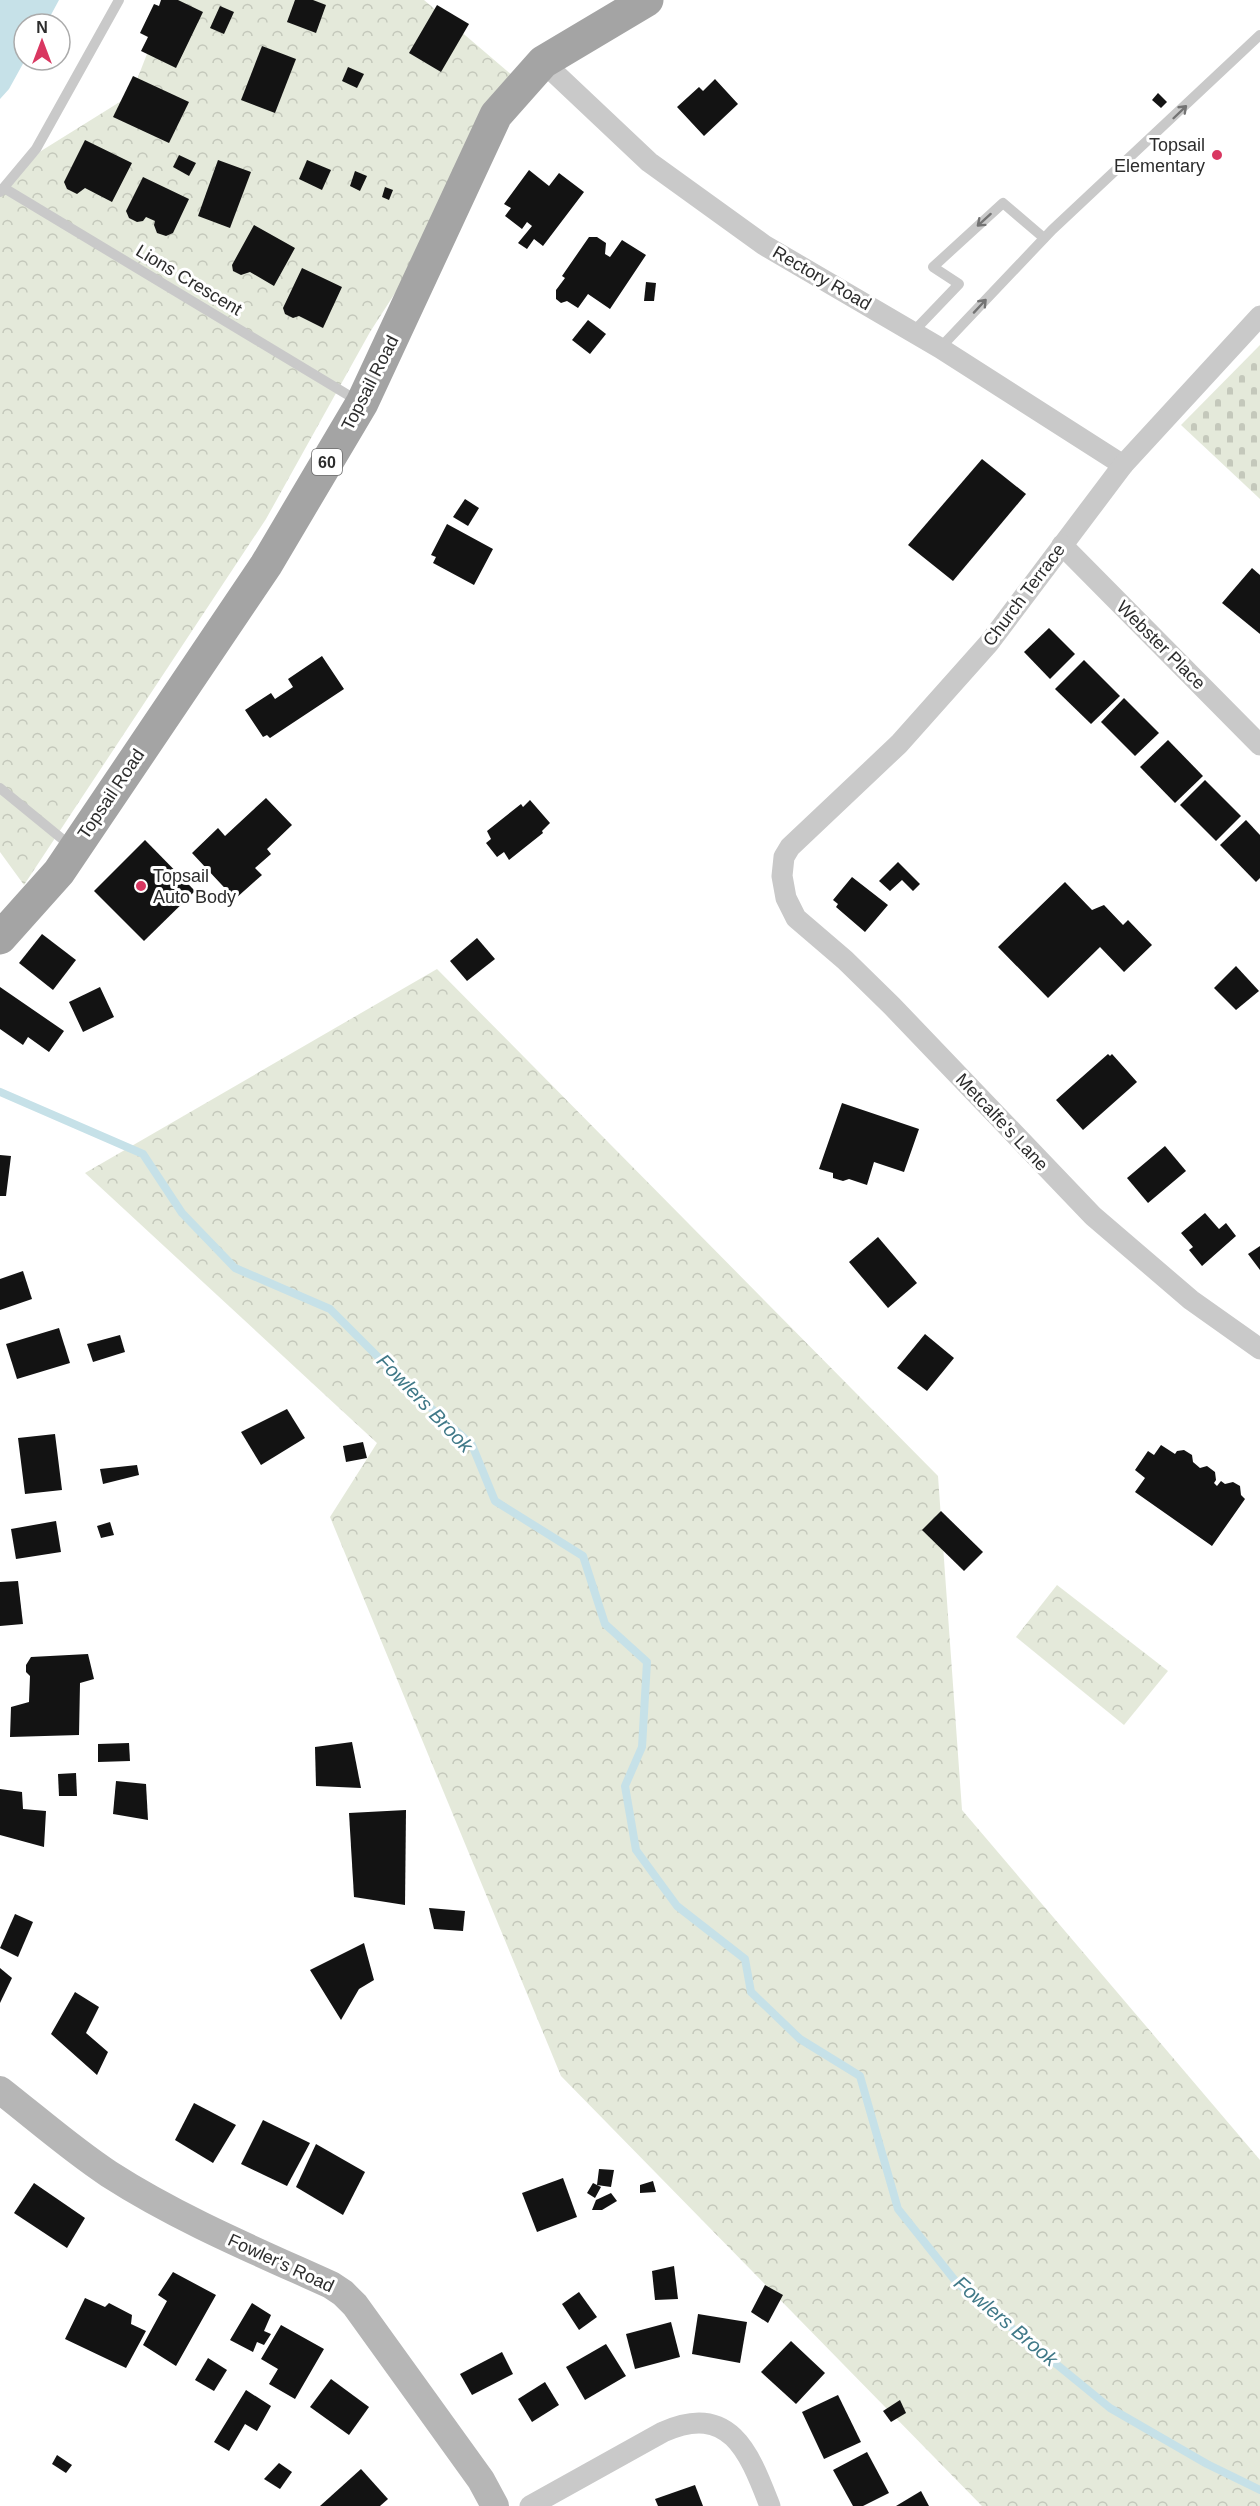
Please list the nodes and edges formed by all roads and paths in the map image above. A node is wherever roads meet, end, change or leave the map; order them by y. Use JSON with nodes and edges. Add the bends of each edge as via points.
{"nodes":[{"id":1,"x":119,"y":0,"type":"edge"},
{"id":2,"x":647,"y":0,"type":"edge"},
{"id":3,"x":1260,"y":35,"type":"edge"},
{"id":4,"x":543,"y":62,"type":"junction"},
{"id":5,"x":2,"y":190,"type":"edge"},
{"id":6,"x":1044,"y":238,"type":"junction"},
{"id":7,"x":1260,"y":316,"type":"edge"},
{"id":8,"x":913,"y":332,"type":"junction"},
{"id":9,"x":940,"y":348,"type":"junction"},
{"id":10,"x":362,"y":404,"type":"junction"},
{"id":11,"x":1123,"y":465,"type":"junction"},
{"id":12,"x":1062,"y":544,"type":"junction"},
{"id":13,"x":1260,"y":745,"type":"edge"},
{"id":14,"x":0,"y":788,"type":"edge"},
{"id":15,"x":74,"y":849,"type":"junction"},
{"id":16,"x":782,"y":867,"type":"joint"},
{"id":17,"x":0,"y":938,"type":"edge"},
{"id":18,"x":1260,"y":1349,"type":"edge"},
{"id":19,"x":0,"y":2090,"type":"edge"},
{"id":20,"x":495,"y":2506,"type":"edge"},
{"id":21,"x":530,"y":2506,"type":"edge"},
{"id":22,"x":770,"y":2506,"type":"edge"}],
"edges":[{"from":1,"to":5,"type":"lane","via":[[36,149]]},
{"from":2,"to":4,"type":"main road","name":"Topsail Road","number":"60"},
{"from":6,"to":3,"type":"lane","one_way":true},
{"from":4,"to":8,"type":"street","name":"Rectory Road","via":[[649,162],[764,245]]},
{"from":4,"to":10,"type":"main road","name":"Topsail Road","number":"60","via":[[496,115]]},
{"from":5,"to":10,"type":"lane","name":"Lions Crescent"},
{"from":6,"to":8,"type":"lane","one_way":true,"via":[[1003,203],[933,267],[959,284]]},
{"from":9,"to":6,"type":"lane","one_way":true},
{"from":7,"to":11,"type":"street","name":"Church Terrace"},
{"from":8,"to":9,"type":"street","name":"Rectory Road"},
{"from":9,"to":11,"type":"street","name":"Rectory Road"},
{"from":10,"to":15,"type":"main road","name":"Topsail Road","number":"60","via":[[266,565]]},
{"from":11,"to":12,"type":"street","name":"Church Terrace"},
{"from":12,"to":13,"type":"street","name":"Webster Place"},
{"from":12,"to":16,"type":"street","name":"Church Terrace","via":[[989,643],[899,744],[799,837],[784,857]]},
{"from":14,"to":15,"type":"lane"},
{"from":15,"to":17,"type":"main road","name":"Topsail Road","number":"60","via":[[59,872]]},
{"from":16,"to":18,"type":"street","name":"Metcalfe's Lane","via":[[783,887],[796,918],[892,1006],[1093,1216],[1191,1300]]},
{"from":19,"to":20,"type":"street","name":"Fowler's Road","via":[[124,2184],[343,2294],[481,2480]]},
{"from":21,"to":22,"type":"street","via":[[663,2432],[697,2424],[718,2427],[743,2446]]}]}
